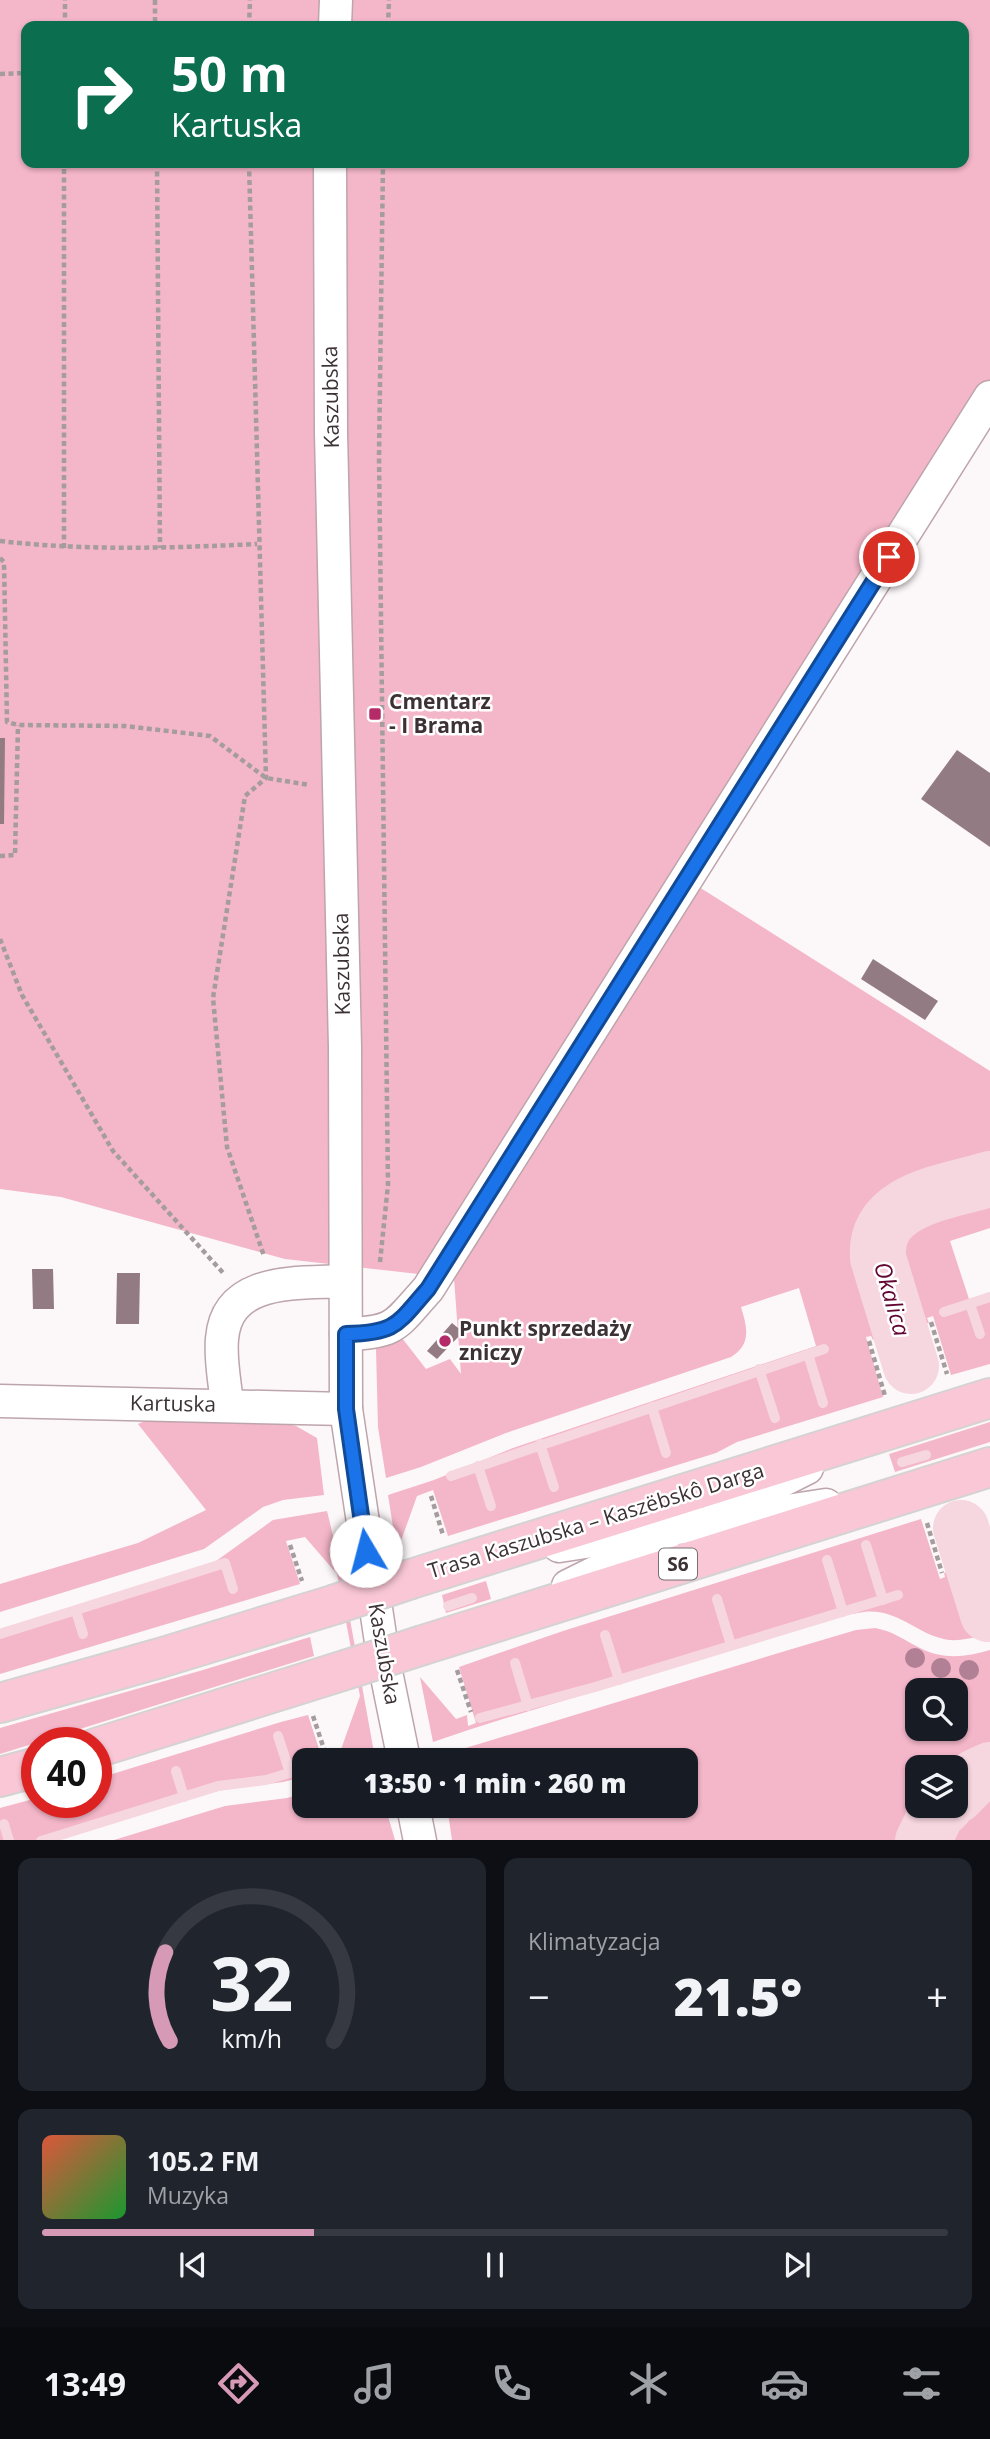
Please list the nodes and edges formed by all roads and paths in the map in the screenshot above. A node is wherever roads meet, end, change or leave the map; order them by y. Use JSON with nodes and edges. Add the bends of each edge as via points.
{"nodes":[{"id":1,"x":65,"y":0,"type":"edge"},
{"id":2,"x":155,"y":0,"type":"edge"},
{"id":3,"x":250,"y":0,"type":"edge"},
{"id":4,"x":335,"y":0,"type":"edge"},
{"id":5,"x":389,"y":0,"type":"edge"},
{"id":6,"x":65,"y":21,"type":"edge"},
{"id":7,"x":155,"y":21,"type":"edge"},
{"id":8,"x":249,"y":21,"type":"edge"},
{"id":9,"x":335,"y":21,"type":"edge"},
{"id":10,"x":388,"y":21,"type":"edge"},
{"id":11,"x":21,"y":73,"type":"edge"},
{"id":12,"x":0,"y":74,"type":"edge"},
{"id":13,"x":64,"y":168,"type":"edge"},
{"id":14,"x":157,"y":168,"type":"edge"},
{"id":15,"x":249,"y":168,"type":"edge"},
{"id":16,"x":330,"y":168,"type":"edge"},
{"id":17,"x":383,"y":168,"type":"edge"},
{"id":18,"x":990,"y":397,"type":"edge"},
{"id":19,"x":0,"y":541,"type":"edge"},
{"id":20,"x":257,"y":544,"type":"junction"},
{"id":21,"x":64,"y":548,"type":"junction"},
{"id":22,"x":160,"y":548,"type":"junction"},
{"id":23,"x":0,"y":558,"type":"edge"},
{"id":24,"x":0,"y":722,"type":"edge"},
{"id":25,"x":7,"y":722,"type":"junction"},
{"id":26,"x":18,"y":725,"type":"junction"},
{"id":27,"x":266,"y":778,"type":"junction"},
{"id":28,"x":338,"y":789,"type":"junction"},
{"id":29,"x":0,"y":856,"type":"edge"},
{"id":30,"x":0,"y":939,"type":"edge"},
{"id":31,"x":379,"y":1266,"type":"dead end"},
{"id":32,"x":345,"y":1281,"type":"junction"},
{"id":33,"x":259,"y":1291,"type":"junction"},
{"id":34,"x":931,"y":1322,"type":"dead end"},
{"id":35,"x":346,"y":1334,"type":"junction"},
{"id":36,"x":869,"y":1341,"type":"dead end"},
{"id":37,"x":949,"y":1393,"type":"junction"},
{"id":38,"x":990,"y":1398,"type":"edge"},
{"id":39,"x":0,"y":1401,"type":"edge"},
{"id":40,"x":227,"y":1404,"type":"junction"},
{"id":41,"x":346,"y":1409,"type":"junction"},
{"id":42,"x":893,"y":1416,"type":"junction"},
{"id":43,"x":941,"y":1488,"type":"edge"},
{"id":44,"x":431,"y":1496,"type":"dead end"},
{"id":45,"x":690,"y":1526,"type":"junction"},
{"id":46,"x":444,"y":1539,"type":"dead end"},
{"id":47,"x":290,"y":1545,"type":"dead end"},
{"id":48,"x":478,"y":1558,"type":"junction"},
{"id":49,"x":942,"y":1573,"type":"dead end"},
{"id":50,"x":318,"y":1594,"type":"junction"},
{"id":51,"x":498,"y":1621,"type":"junction"},
{"id":52,"x":456,"y":1666,"type":"dead end"},
{"id":53,"x":0,"y":1703,"type":"edge"},
{"id":54,"x":312,"y":1712,"type":"dead end"},
{"id":55,"x":471,"y":1712,"type":"dead end"},
{"id":56,"x":112,"y":1743,"type":"edge"},
{"id":57,"x":324,"y":1748,"type":"edge"},
{"id":58,"x":402,"y":1748,"type":"edge"},
{"id":59,"x":21,"y":1771,"type":"edge"},
{"id":60,"x":0,"y":1777,"type":"edge"},
{"id":61,"x":415,"y":1818,"type":"edge"},
{"id":62,"x":420,"y":1840,"type":"edge"}],
"edges":[{"from":1,"to":6,"type":"path"},
{"from":2,"to":7,"type":"path"},
{"from":3,"to":8,"type":"path"},
{"from":4,"to":9,"type":"street"},
{"from":5,"to":10,"type":"path"},
{"from":11,"to":12,"type":"path"},
{"from":13,"to":21,"type":"path"},
{"from":14,"to":22,"type":"path"},
{"from":15,"to":20,"type":"path"},
{"from":16,"to":28,"type":"street","name":"Kaszubska"},
{"from":17,"to":31,"type":"path","via":[[379,457],[388,1185]]},
{"from":18,"to":35,"type":"street","via":[[428,1289],[394,1327],[372,1334]]},
{"from":19,"to":21,"type":"path"},
{"from":20,"to":22,"type":"path"},
{"from":20,"to":27,"type":"path"},
{"from":21,"to":22,"type":"path"},
{"from":23,"to":25,"type":"path","via":[[4,562]]},
{"from":24,"to":25,"type":"path"},
{"from":25,"to":26,"type":"path"},
{"from":26,"to":27,"type":"path","via":[[125,726],[210,736]]},
{"from":26,"to":29,"type":"path","via":[[15,855]]},
{"from":27,"to":28,"type":"path"},
{"from":27,"to":33,"type":"path","via":[[245,796],[213,998],[227,1147]]},
{"from":28,"to":32,"type":"street","name":"Kaszubska"},
{"from":30,"to":33,"type":"path","via":[[22,995],[113,1152]]},
{"from":32,"to":33,"type":"street"},
{"from":32,"to":35,"type":"street","name":"Kaszubska"},
{"from":33,"to":40,"type":"street","via":[[226,1318],[222,1339]]},
{"from":34,"to":37,"type":"path"},
{"from":35,"to":41,"type":"street","name":"Kaszubska"},
{"from":36,"to":42,"type":"path"},
{"from":37,"to":38,"type":"highway","name":"Trasa Kaszubska – Kaszëbskô Darga"},
{"from":37,"to":42,"type":"highway","name":"Trasa Kaszubska – Kaszëbskô Darga"},
{"from":39,"to":40,"type":"street","name":"Kartuska"},
{"from":40,"to":41,"type":"street","name":"Kartuska"},
{"from":41,"to":58,"type":"street","name":"Kaszubska"},
{"from":42,"to":45,"type":"street"},
{"from":42,"to":48,"type":"highway","name":"Trasa Kaszubska – Kaszëbskô Darga"},
{"from":43,"to":45,"type":"street"},
{"from":43,"to":49,"type":"path"},
{"from":43,"to":51,"type":"highway","number":"S6"},
{"from":44,"to":46,"type":"path"},
{"from":45,"to":48,"type":"street"},
{"from":45,"to":51,"type":"street"},
{"from":47,"to":50,"type":"path"},
{"from":48,"to":50,"type":"highway","name":"Trasa Kaszubska – Kaszëbskô Darga","bridge":true,"via":[[411,1579]]},
{"from":50,"to":53,"type":"highway","name":"Trasa Kaszubska – Kaszëbskô Darga","via":[[160,1658]]},
{"from":51,"to":56,"type":"highway","number":"S6","bridge":true},
{"from":52,"to":55,"type":"path"},
{"from":54,"to":57,"type":"path"},
{"from":59,"to":60,"type":"highway"},
{"from":61,"to":62,"type":"street"}]}
